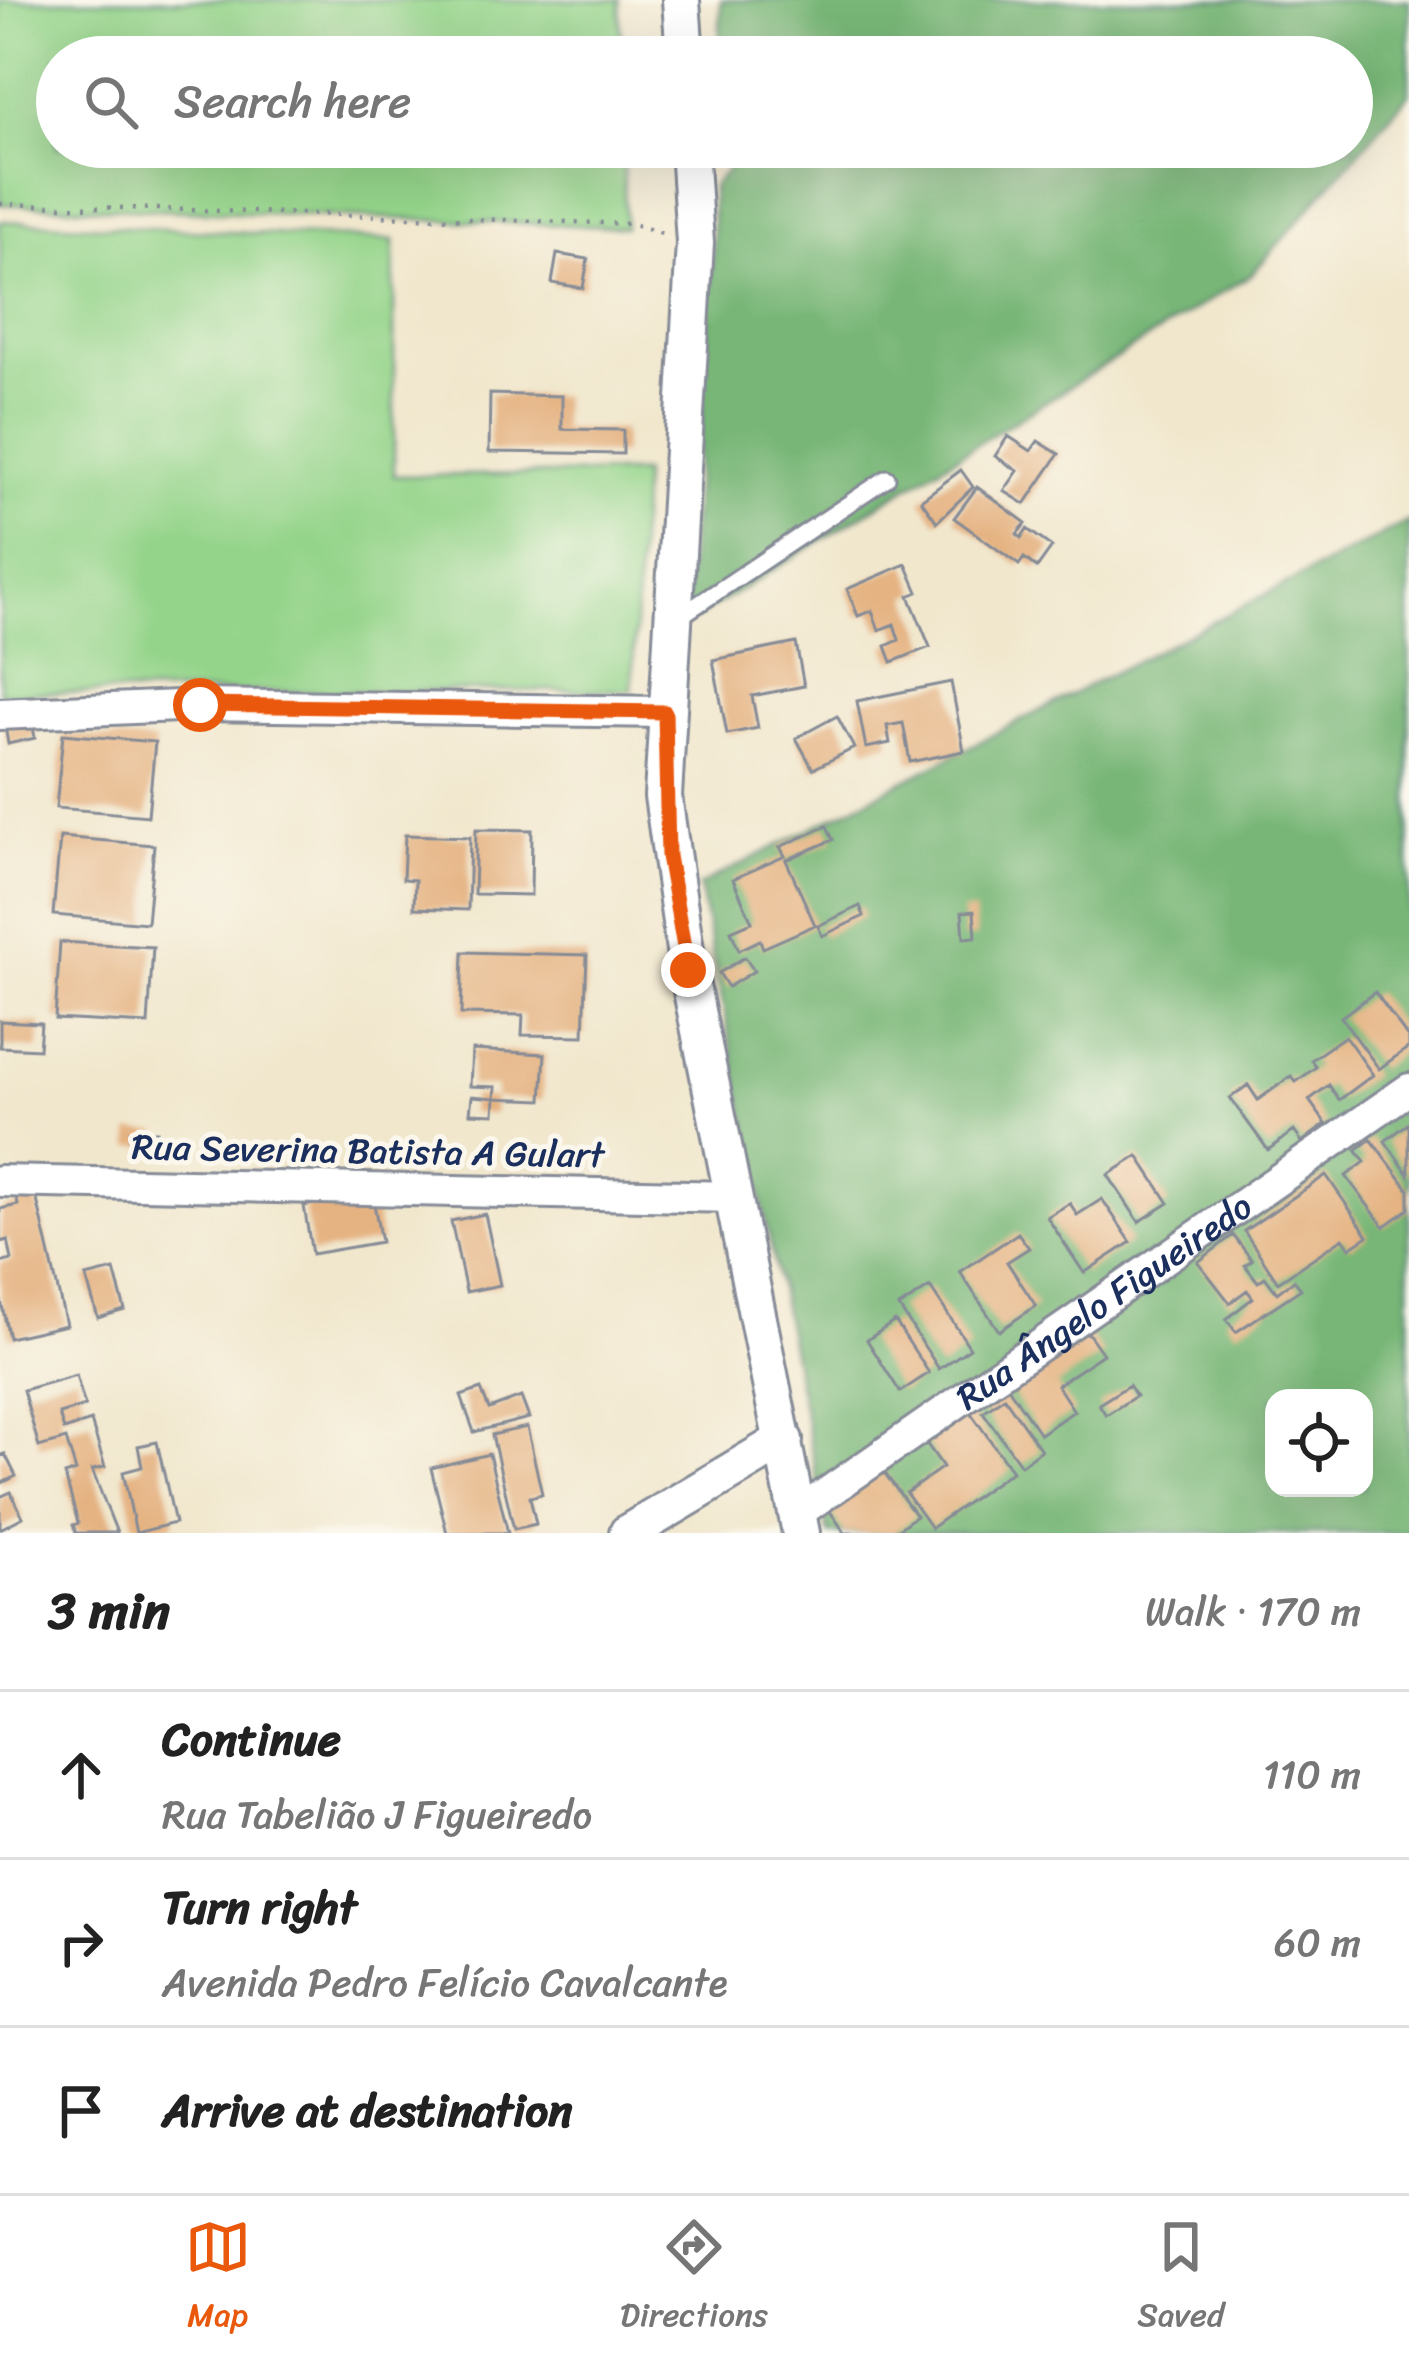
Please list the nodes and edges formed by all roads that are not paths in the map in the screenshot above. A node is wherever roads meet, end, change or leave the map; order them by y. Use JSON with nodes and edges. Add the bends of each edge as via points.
{"nodes":[{"id":1,"x":682,"y":0,"type":"edge"},
{"id":2,"x":684,"y":36,"type":"edge"},
{"id":3,"x":690,"y":168,"type":"edge"},
{"id":4,"x":886,"y":478,"type":"dead end"},
{"id":5,"x":671,"y":622,"type":"junction"},
{"id":6,"x":665,"y":712,"type":"junction"},
{"id":7,"x":0,"y":714,"type":"edge"},
{"id":8,"x":1409,"y":1089,"type":"edge"},
{"id":9,"x":0,"y":1181,"type":"edge"},
{"id":10,"x":734,"y":1197,"type":"junction"},
{"id":11,"x":784,"y":1440,"type":"junction"},
{"id":12,"x":800,"y":1523,"type":"edge"},
{"id":13,"x":628,"y":1533,"type":"edge"}],
"edges":[{"from":1,"to":2,"type":"street"},
{"from":3,"to":5,"type":"street","via":[[694,243]]},
{"from":4,"to":5,"type":"lane"},
{"from":5,"to":6,"type":"street"},
{"from":6,"to":7,"type":"street","via":[[200,705]]},
{"from":6,"to":10,"type":"street","via":[[668,856]]},
{"from":8,"to":12,"type":"street","name":"Rua Ângelo Figueiredo"},
{"from":9,"to":10,"type":"street","name":"Rua Severina Batista A Gulart"},
{"from":10,"to":11,"type":"street"},
{"from":11,"to":12,"type":"street"},
{"from":11,"to":13,"type":"street"}]}
